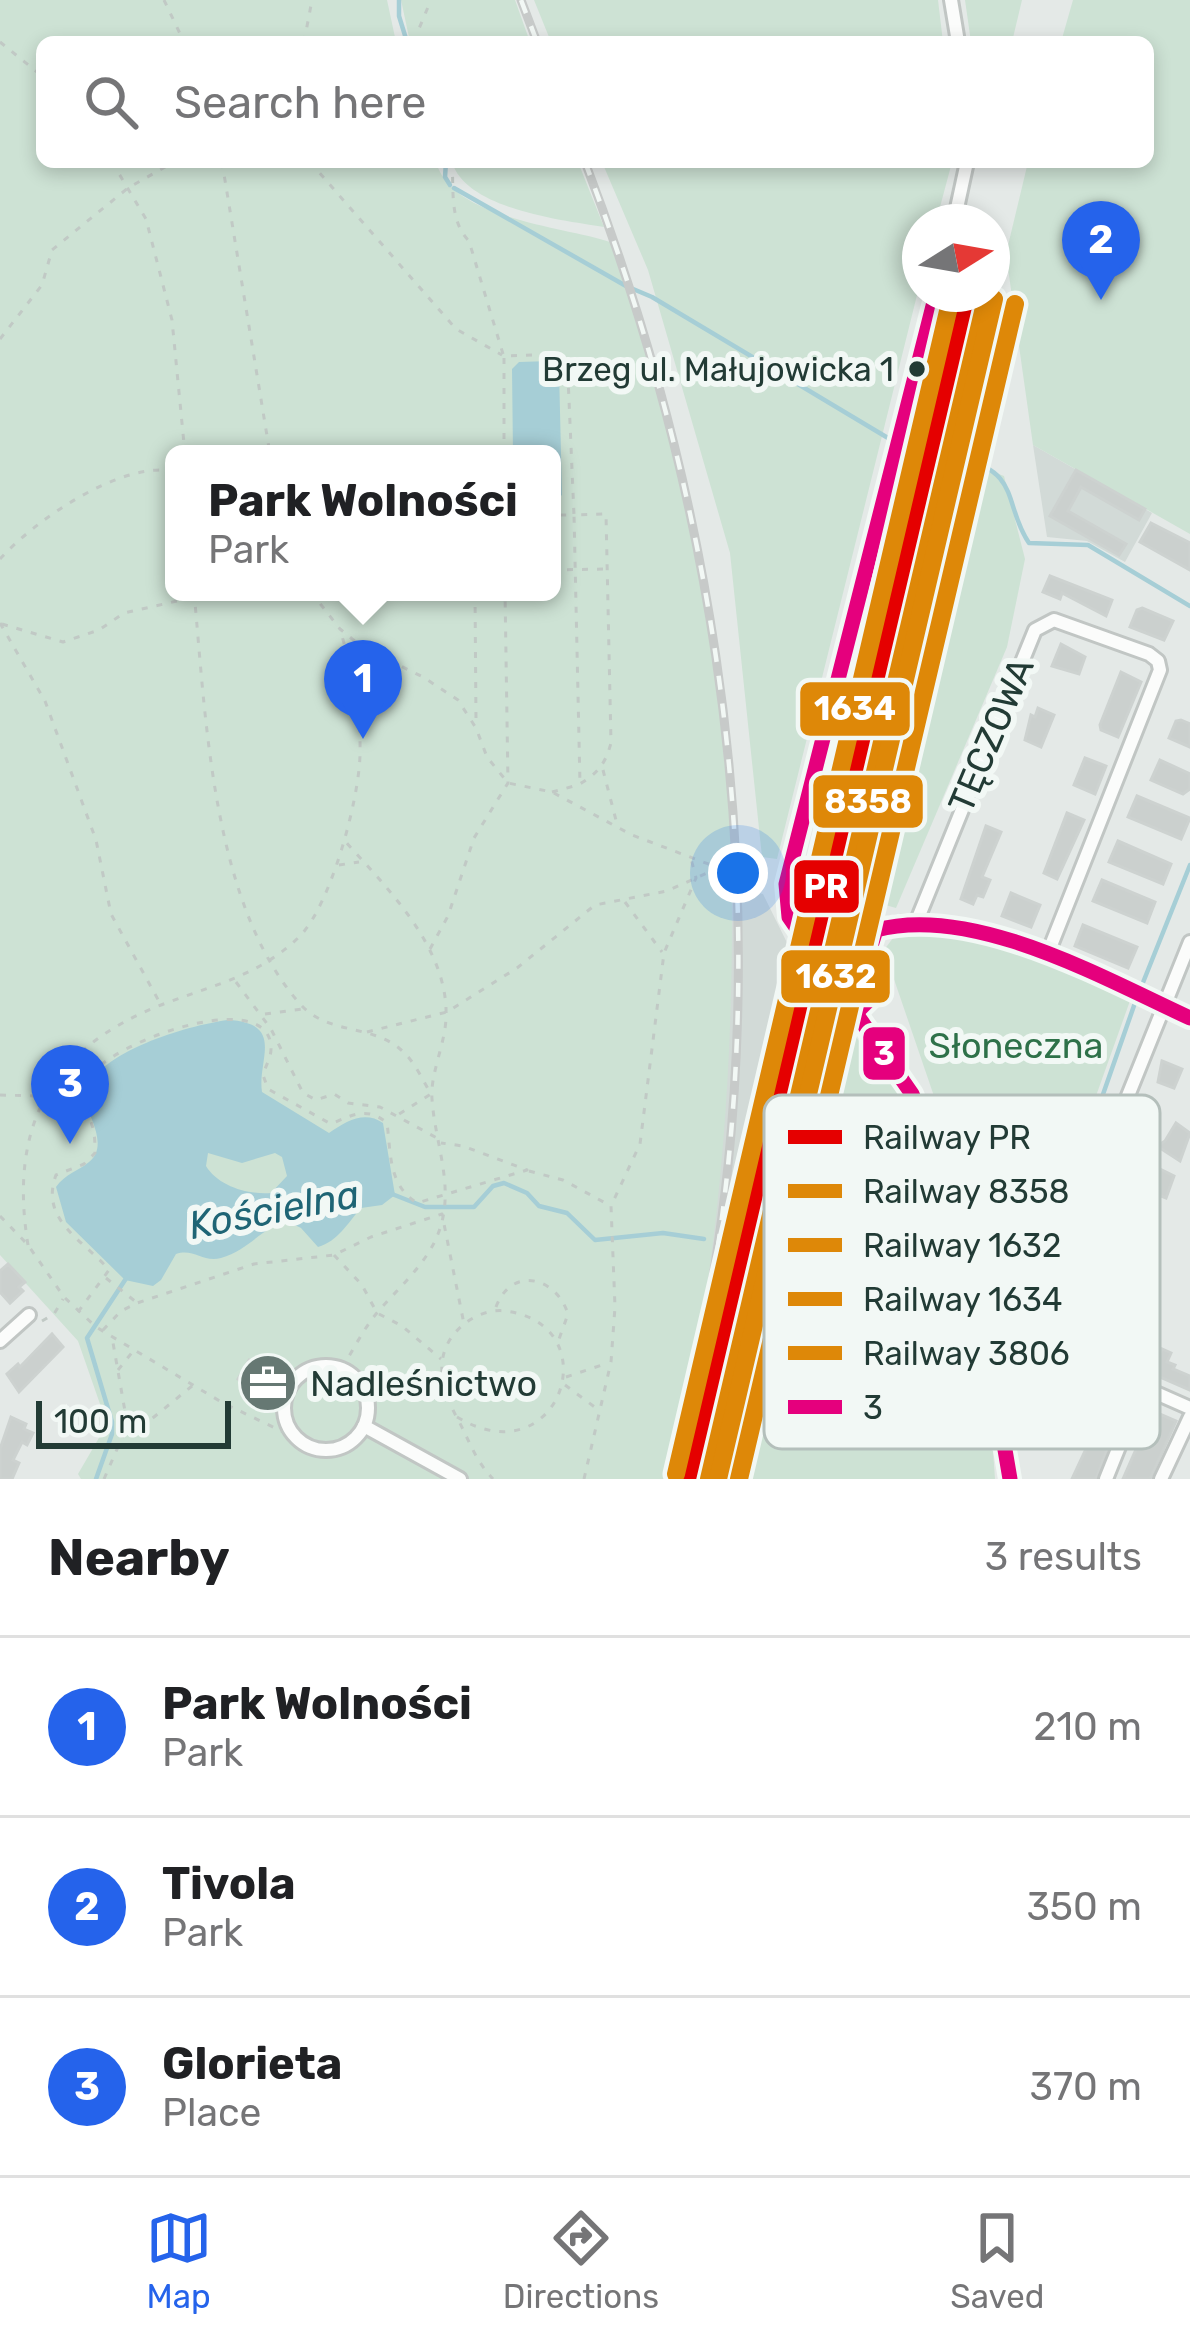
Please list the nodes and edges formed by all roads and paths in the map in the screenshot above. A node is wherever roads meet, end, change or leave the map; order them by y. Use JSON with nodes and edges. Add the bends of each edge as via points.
{"nodes":[{"id":1,"x":164,"y":0,"type":"edge"},
{"id":2,"x":312,"y":0,"type":"edge"},
{"id":3,"x":431,"y":0,"type":"edge"},
{"id":4,"x":951,"y":0,"type":"edge"},
{"id":5,"x":181,"y":36,"type":"edge"},
{"id":6,"x":305,"y":36,"type":"edge"},
{"id":7,"x":418,"y":36,"type":"edge"},
{"id":8,"x":957,"y":36,"type":"edge"},
{"id":9,"x":0,"y":42,"type":"edge"},
{"id":10,"x":36,"y":71,"type":"edge"},
{"id":11,"x":116,"y":168,"type":"edge"},
{"id":12,"x":163,"y":168,"type":"edge"},
{"id":13,"x":223,"y":168,"type":"edge"},
{"id":14,"x":315,"y":168,"type":"edge"},
{"id":15,"x":452,"y":168,"type":"edge"},
{"id":16,"x":967,"y":168,"type":"edge"},
{"id":17,"x":128,"y":188,"type":"junction"},
{"id":18,"x":958,"y":204,"type":"edge"},
{"id":19,"x":931,"y":312,"type":"edge"},
{"id":20,"x":0,"y":339,"type":"edge"},
{"id":21,"x":504,"y":356,"type":"junction"},
{"id":22,"x":183,"y":445,"type":"edge"},
{"id":23,"x":269,"y":445,"type":"edge"},
{"id":24,"x":504,"y":445,"type":"edge"},
{"id":25,"x":165,"y":469,"type":"edge"},
{"id":26,"x":561,"y":515,"type":"edge"},
{"id":27,"x":574,"y":515,"type":"junction"},
{"id":28,"x":0,"y":559,"type":"edge"},
{"id":29,"x":575,"y":569,"type":"junction"},
{"id":30,"x":607,"y":569,"type":"junction"},
{"id":31,"x":561,"y":570,"type":"edge"},
{"id":32,"x":169,"y":601,"type":"edge"},
{"id":33,"x":196,"y":601,"type":"edge"},
{"id":34,"x":318,"y":601,"type":"edge"},
{"id":35,"x":475,"y":601,"type":"edge"},
{"id":36,"x":506,"y":601,"type":"edge"},
{"id":37,"x":340,"y":628,"type":"junction"},
{"id":38,"x":476,"y":728,"type":"junction"},
{"id":39,"x":603,"y":768,"type":"junction"},
{"id":40,"x":508,"y":783,"type":"junction"},
{"id":41,"x":580,"y":784,"type":"junction"},
{"id":42,"x":552,"y":792,"type":"junction"},
{"id":43,"x":618,"y":827,"type":"junction"},
{"id":44,"x":344,"y":840,"type":"junction"},
{"id":45,"x":690,"y":855,"type":"junction"},
{"id":46,"x":363,"y":862,"type":"junction"},
{"id":47,"x":337,"y":865,"type":"junction"},
{"id":48,"x":719,"y":868,"type":"junction"},
{"id":49,"x":789,"y":869,"type":"junction"},
{"id":50,"x":696,"y":878,"type":"junction"},
{"id":51,"x":623,"y":900,"type":"junction"},
{"id":52,"x":916,"y":923,"type":"junction"},
{"id":53,"x":1190,"y":942,"type":"edge"},
{"id":54,"x":429,"y":950,"type":"junction"},
{"id":55,"x":664,"y":953,"type":"junction"},
{"id":56,"x":1048,"y":953,"type":"junction"},
{"id":57,"x":269,"y":958,"type":"junction"},
{"id":58,"x":234,"y":980,"type":"junction"},
{"id":59,"x":160,"y":1005,"type":"junction"},
{"id":60,"x":1164,"y":1006,"type":"junction"},
{"id":61,"x":305,"y":1009,"type":"junction"},
{"id":62,"x":447,"y":1012,"type":"junction"},
{"id":63,"x":855,"y":1014,"type":"junction"},
{"id":64,"x":262,"y":1015,"type":"junction"},
{"id":65,"x":1190,"y":1018,"type":"edge"},
{"id":66,"x":365,"y":1033,"type":"junction"},
{"id":67,"x":431,"y":1094,"type":"junction"},
{"id":68,"x":0,"y":1095,"type":"edge"},
{"id":69,"x":910,"y":1095,"type":"edge"},
{"id":70,"x":1128,"y":1095,"type":"edge"},
{"id":71,"x":44,"y":1096,"type":"junction"},
{"id":72,"x":397,"y":1117,"type":"junction"},
{"id":73,"x":440,"y":1141,"type":"junction"},
{"id":74,"x":527,"y":1170,"type":"junction"},
{"id":75,"x":445,"y":1198,"type":"junction"},
{"id":76,"x":425,"y":1203,"type":"junction"},
{"id":77,"x":611,"y":1206,"type":"junction"},
{"id":78,"x":424,"y":1211,"type":"dead end"},
{"id":79,"x":442,"y":1214,"type":"junction"},
{"id":80,"x":0,"y":1216,"type":"edge"},
{"id":81,"x":28,"y":1245,"type":"junction"},
{"id":82,"x":334,"y":1255,"type":"junction"},
{"id":83,"x":104,"y":1277,"type":"junction"},
{"id":84,"x":64,"y":1297,"type":"junction"},
{"id":85,"x":137,"y":1303,"type":"junction"},
{"id":86,"x":495,"y":1311,"type":"junction"},
{"id":87,"x":78,"y":1312,"type":"junction"},
{"id":88,"x":377,"y":1313,"type":"junction"},
{"id":89,"x":29,"y":1315,"type":"joint"},
{"id":90,"x":464,"y":1324,"type":"junction"},
{"id":91,"x":104,"y":1330,"type":"junction"},
{"id":92,"x":112,"y":1335,"type":"junction"},
{"id":93,"x":0,"y":1341,"type":"edge"},
{"id":94,"x":557,"y":1344,"type":"junction"},
{"id":95,"x":134,"y":1350,"type":"junction"},
{"id":96,"x":442,"y":1360,"type":"junction"},
{"id":97,"x":611,"y":1362,"type":"junction"},
{"id":98,"x":342,"y":1368,"type":"junction"},
{"id":99,"x":117,"y":1371,"type":"junction"},
{"id":100,"x":564,"y":1377,"type":"junction"},
{"id":101,"x":563,"y":1384,"type":"junction"},
{"id":102,"x":194,"y":1385,"type":"junction"},
{"id":103,"x":1160,"y":1396,"type":"edge"},
{"id":104,"x":598,"y":1409,"type":"junction"},
{"id":105,"x":1190,"y":1412,"type":"edge"},
{"id":106,"x":457,"y":1417,"type":"junction"},
{"id":107,"x":364,"y":1426,"type":"junction"},
{"id":108,"x":125,"y":1431,"type":"junction"},
{"id":109,"x":296,"y":1438,"type":"junction"},
{"id":110,"x":1005,"y":1449,"type":"edge"},
{"id":111,"x":1118,"y":1449,"type":"edge"},
{"id":112,"x":104,"y":1479,"type":"edge"},
{"id":113,"x":460,"y":1479,"type":"edge"},
{"id":114,"x":493,"y":1479,"type":"edge"},
{"id":115,"x":584,"y":1479,"type":"edge"},
{"id":116,"x":1010,"y":1479,"type":"edge"},
{"id":117,"x":1106,"y":1479,"type":"edge"},
{"id":118,"x":1161,"y":1479,"type":"edge"}],
"edges":[{"from":1,"to":5,"type":"path"},
{"from":2,"to":6,"type":"path"},
{"from":3,"to":7,"type":"path"},
{"from":4,"to":8,"type":"street"},
{"from":9,"to":10,"type":"path"},
{"from":11,"to":17,"type":"path"},
{"from":12,"to":17,"type":"path"},
{"from":13,"to":23,"type":"path"},
{"from":14,"to":21,"type":"path","via":[[456,329]]},
{"from":15,"to":21,"type":"path","via":[[460,231],[470,241]]},
{"from":16,"to":18,"type":"street"},
{"from":17,"to":20,"type":"path","via":[[52,250],[41,285]]},
{"from":17,"to":22,"type":"path","via":[[146,219],[172,320]]},
{"from":19,"to":49,"type":"street"},
{"from":21,"to":24,"type":"path"},
{"from":21,"to":27,"type":"path","via":[[567,353]]},
{"from":25,"to":28,"type":"path","via":[[116,478],[36,526]]},
{"from":26,"to":27,"type":"path"},
{"from":27,"to":29,"type":"path"},
{"from":27,"to":30,"type":"path","via":[[606,514]]},
{"from":29,"to":30,"type":"path"},
{"from":29,"to":31,"type":"path"},
{"from":29,"to":41,"type":"path"},
{"from":30,"to":39,"type":"path","via":[[611,743]]},
{"from":32,"to":59,"type":"path","via":[[63,642],[0,623],[45,701],[96,840],[111,914]]},
{"from":33,"to":57,"type":"path","via":[[222,823]]},
{"from":34,"to":37,"type":"path"},
{"from":35,"to":38,"type":"path"},
{"from":36,"to":40,"type":"path"},
{"from":37,"to":38,"type":"path","via":[[458,700]]},
{"from":37,"to":44,"type":"path","via":[[358,706],[360,760]]},
{"from":38,"to":40,"type":"path"},
{"from":39,"to":41,"type":"path"},
{"from":39,"to":43,"type":"path"},
{"from":40,"to":42,"type":"path"},
{"from":40,"to":54,"type":"path","via":[[473,838]]},
{"from":41,"to":42,"type":"path"},
{"from":42,"to":43,"type":"path"},
{"from":43,"to":45,"type":"path"},
{"from":44,"to":46,"type":"path"},
{"from":44,"to":47,"type":"path"},
{"from":45,"to":48,"type":"path"},
{"from":45,"to":50,"type":"path"},
{"from":46,"to":47,"type":"path"},
{"from":46,"to":54,"type":"path"},
{"from":47,"to":57,"type":"path","via":[[301,935]]},
{"from":48,"to":49,"type":"path"},
{"from":48,"to":50,"type":"path"},
{"from":49,"to":63,"type":"street","via":[[789,916]]},
{"from":50,"to":51,"type":"path"},
{"from":50,"to":55,"type":"path"},
{"from":51,"to":55,"type":"path"},
{"from":51,"to":62,"type":"path","via":[[595,905]]},
{"from":52,"to":56,"type":"street"},
{"from":52,"to":56,"type":"street","name":"TĘCZOWA","via":[[1036,629],[1054,620],[1149,654],[1160,670]]},
{"from":52,"to":63,"type":"street","via":[[876,930],[870,949],[877,992]]},
{"from":53,"to":60,"type":"street"},
{"from":54,"to":62,"type":"path"},
{"from":55,"to":77,"type":"path","via":[[640,1144]]},
{"from":56,"to":60,"type":"street"},
{"from":57,"to":58,"type":"path"},
{"from":57,"to":61,"type":"path"},
{"from":58,"to":59,"type":"path"},
{"from":58,"to":64,"type":"path"},
{"from":59,"to":71,"type":"path","via":[[91,1046]]},
{"from":60,"to":65,"type":"street"},
{"from":60,"to":70,"type":"street"},
{"from":61,"to":64,"type":"path"},
{"from":61,"to":66,"type":"path"},
{"from":62,"to":66,"type":"path"},
{"from":62,"to":67,"type":"path"},
{"from":63,"to":69,"type":"street"},
{"from":64,"to":72,"type":"path","via":[[302,1093],[316,1100],[334,1094]]},
{"from":66,"to":67,"type":"path","via":[[405,1052]]},
{"from":67,"to":72,"type":"path"},
{"from":67,"to":73,"type":"path"},
{"from":68,"to":71,"type":"path"},
{"from":71,"to":81,"type":"path","via":[[21,1180]]},
{"from":72,"to":73,"type":"path"},
{"from":73,"to":74,"type":"path"},
{"from":73,"to":75,"type":"path"},
{"from":74,"to":75,"type":"path"},
{"from":74,"to":77,"type":"path"},
{"from":75,"to":76,"type":"path"},
{"from":75,"to":79,"type":"path"},
{"from":76,"to":78,"type":"path"},
{"from":76,"to":83,"type":"path","via":[[410,1200],[396,1179],[380,1117],[362,1112],[331,1124],[273,1095],[263,1075],[269,1040],[252,1023],[185,1025],[129,1047],[79,1090],[95,1153],[56,1175],[54,1207],[65,1230],[109,1270]]},
{"from":77,"to":97,"type":"path"},
{"from":79,"to":82,"type":"path"},
{"from":79,"to":88,"type":"path","via":[[430,1250]]},
{"from":79,"to":90,"type":"path"},
{"from":80,"to":81,"type":"path"},
{"from":81,"to":84,"type":"path"},
{"from":82,"to":85,"type":"path","via":[[254,1264]]},
{"from":82,"to":88,"type":"path"},
{"from":83,"to":85,"type":"path"},
{"from":83,"to":87,"type":"path"},
{"from":84,"to":87,"type":"path"},
{"from":84,"to":89,"type":"path","via":[[43,1321]]},
{"from":85,"to":91,"type":"path"},
{"from":86,"to":90,"type":"path"},
{"from":86,"to":94,"type":"path","via":[[528,1316]]},
{"from":86,"to":94,"type":"path","via":[[508,1287],[544,1282],[568,1314]]},
{"from":87,"to":91,"type":"path"},
{"from":88,"to":96,"type":"path"},
{"from":88,"to":98,"type":"path"},
{"from":89,"to":93,"type":"street"},
{"from":90,"to":96,"type":"path"},
{"from":91,"to":92,"type":"path"},
{"from":92,"to":95,"type":"path"},
{"from":92,"to":99,"type":"path"},
{"from":94,"to":100,"type":"path"},
{"from":95,"to":99,"type":"path"},
{"from":95,"to":102,"type":"path"},
{"from":96,"to":106,"type":"path","via":[[442,1388]]},
{"from":97,"to":100,"type":"path"},
{"from":97,"to":104,"type":"path"},
{"from":98,"to":107,"type":"street","via":[[366,1393]]},
{"from":98,"to":109,"type":"street","via":[[326,1365],[296,1378],[284,1408]]},
{"from":99,"to":108,"type":"path"},
{"from":100,"to":101,"type":"path"},
{"from":101,"to":104,"type":"path"},
{"from":101,"to":106,"type":"path","via":[[552,1411],[530,1429],[493,1434]]},
{"from":102,"to":108,"type":"path","via":[[138,1430]]},
{"from":102,"to":109,"type":"path"},
{"from":103,"to":105,"type":"street"},
{"from":104,"to":115,"type":"path"},
{"from":105,"to":118,"type":"street"},
{"from":106,"to":114,"type":"path"},
{"from":107,"to":109,"type":"street","via":[[333,1450]]},
{"from":107,"to":113,"type":"street"},
{"from":108,"to":112,"type":"path"},
{"from":110,"to":116,"type":"street"},
{"from":111,"to":117,"type":"street"}]}
